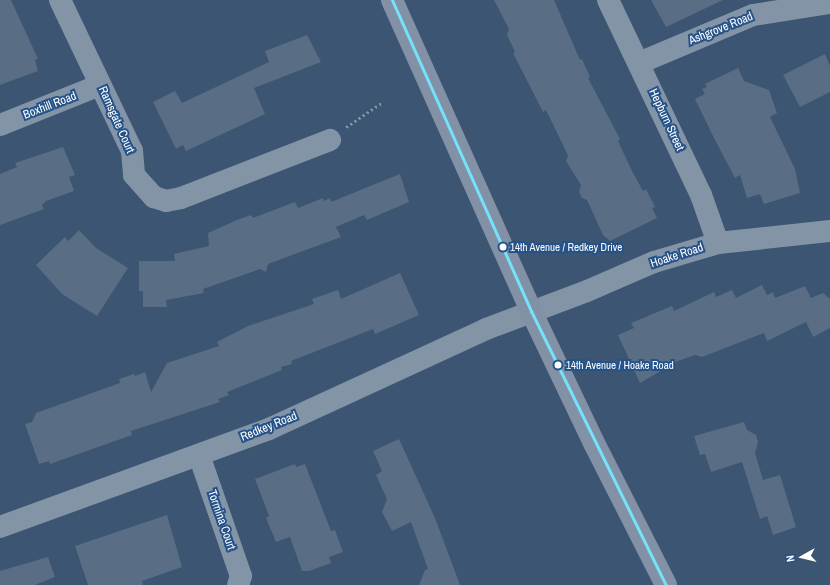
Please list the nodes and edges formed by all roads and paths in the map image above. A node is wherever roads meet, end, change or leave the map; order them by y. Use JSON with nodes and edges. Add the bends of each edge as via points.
{"nodes":[{"id":1,"x":60,"y":0,"type":"edge"},
{"id":2,"x":392,"y":0,"type":"edge"},
{"id":3,"x":608,"y":0,"type":"edge"},
{"id":4,"x":830,"y":3,"type":"edge"},
{"id":5,"x":639,"y":63,"type":"junction"},
{"id":6,"x":100,"y":85,"type":"junction"},
{"id":7,"x":383,"y":102,"type":"dead end"},
{"id":8,"x":0,"y":125,"type":"edge"},
{"id":9,"x":330,"y":140,"type":"joint"},
{"id":10,"x":830,"y":231,"type":"edge"},
{"id":11,"x":718,"y":243,"type":"junction"},
{"id":12,"x":531,"y":311,"type":"junction"},
{"id":13,"x":199,"y":455,"type":"junction"},
{"id":14,"x":0,"y":527,"type":"edge"},
{"id":15,"x":238,"y":585,"type":"edge"},
{"id":16,"x":666,"y":585,"type":"edge"}],
"edges":[{"from":1,"to":6,"type":"street","name":"Ramsgate Court"},
{"from":2,"to":12,"type":"main road"},
{"from":3,"to":5,"type":"street","name":"Hepburn Street"},
{"from":4,"to":5,"type":"street","name":"Ashgrove Road","via":[[753,15]]},
{"from":5,"to":11,"type":"street","name":"Hepburn Street","via":[[701,195]]},
{"from":6,"to":8,"type":"street","name":"Boxhill Road"},
{"from":6,"to":9,"type":"street","name":"Ramsgate Court","via":[[132,151],[134,175],[146,191],[166,201],[181,198]]},
{"from":7,"to":9,"type":"path","via":[[360,116]]},
{"from":10,"to":11,"type":"street","name":"Hoake Road"},
{"from":11,"to":12,"type":"street","name":"Hoake Road","via":[[654,262],[587,291]]},
{"from":12,"to":13,"type":"street","name":"Redkey Road","via":[[269,429]]},
{"from":12,"to":16,"type":"main road"},
{"from":13,"to":14,"type":"street","name":"Redkey Road"},
{"from":13,"to":15,"type":"street","name":"Tormina Court","via":[[241,576]]}]}
